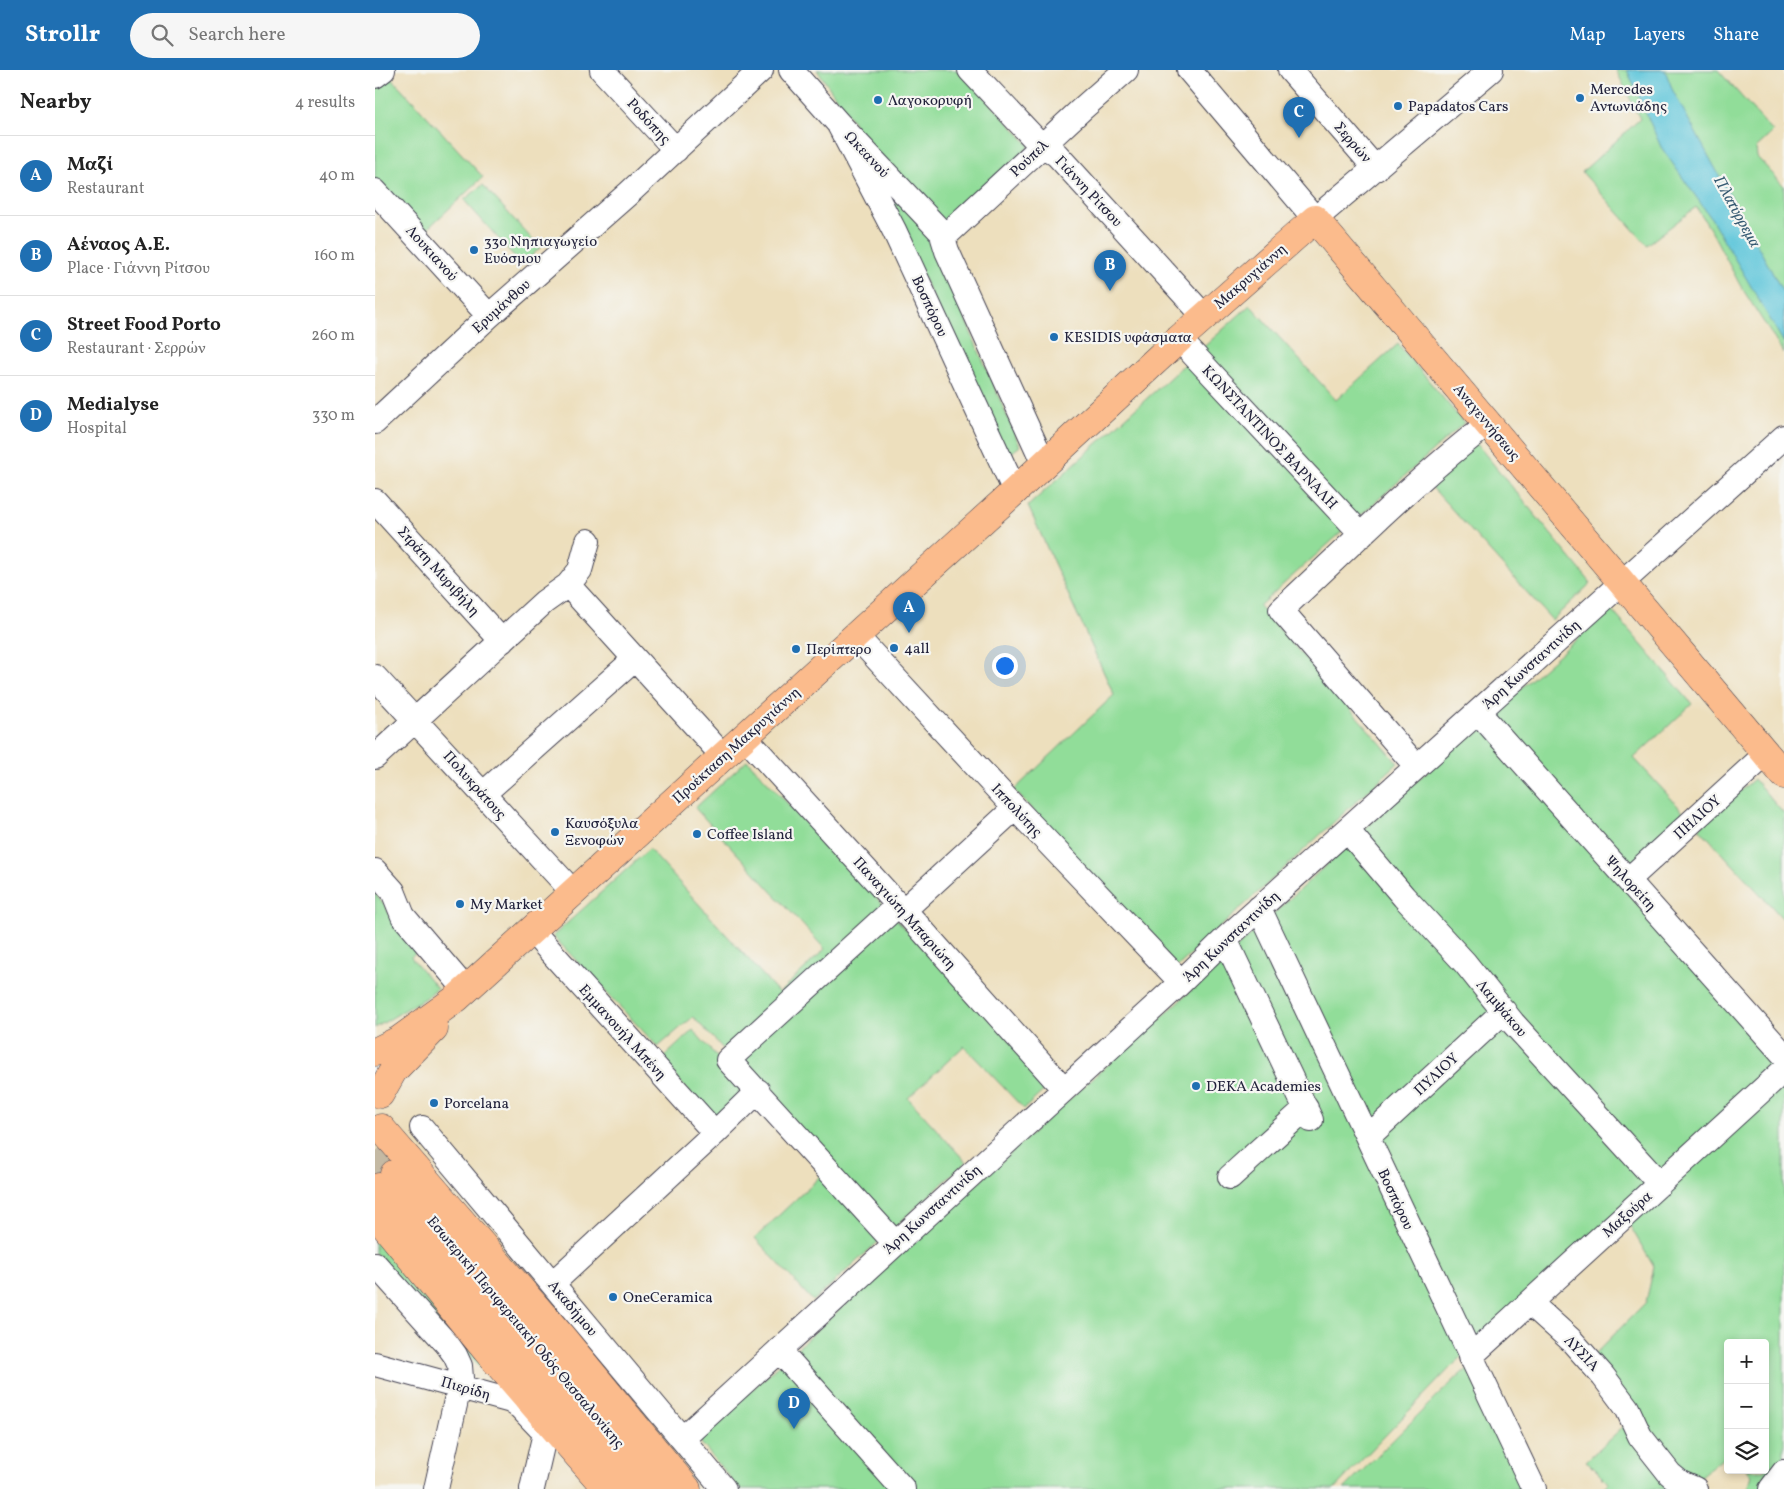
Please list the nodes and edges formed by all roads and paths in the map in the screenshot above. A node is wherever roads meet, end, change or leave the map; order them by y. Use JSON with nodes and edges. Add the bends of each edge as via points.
{"nodes":[{"id":1,"x":383,"y":70,"type":"edge"},
{"id":2,"x":602,"y":70,"type":"edge"},
{"id":3,"x":761,"y":70,"type":"edge"},
{"id":4,"x":791,"y":70,"type":"edge"},
{"id":5,"x":971,"y":70,"type":"edge"},
{"id":6,"x":1126,"y":70,"type":"edge"},
{"id":7,"x":1189,"y":70,"type":"edge"},
{"id":8,"x":1290,"y":70,"type":"edge"},
{"id":9,"x":1491,"y":70,"type":"edge"},
{"id":10,"x":375,"y":76,"type":"edge"},
{"id":11,"x":838,"y":123,"type":"junction"},
{"id":12,"x":1043,"y":146,"type":"junction"},
{"id":13,"x":676,"y":150,"type":"junction"},
{"id":14,"x":1376,"y":169,"type":"junction"},
{"id":15,"x":375,"y":191,"type":"edge"},
{"id":16,"x":1315,"y":219,"type":"junction"},
{"id":17,"x":946,"y":244,"type":"junction"},
{"id":18,"x":489,"y":316,"type":"junction"},
{"id":19,"x":1205,"y":316,"type":"junction"},
{"id":20,"x":1179,"y":339,"type":"junction"},
{"id":21,"x":379,"y":409,"type":"edge"},
{"id":22,"x":1489,"y":423,"type":"junction"},
{"id":23,"x":1784,"y":437,"type":"edge"},
{"id":24,"x":1044,"y":464,"type":"junction"},
{"id":25,"x":1015,"y":491,"type":"junction"},
{"id":26,"x":375,"y":501,"type":"edge"},
{"id":27,"x":1362,"y":535,"type":"junction"},
{"id":28,"x":588,"y":541,"type":"dead end"},
{"id":29,"x":1621,"y":584,"type":"junction"},
{"id":30,"x":568,"y":585,"type":"junction"},
{"id":31,"x":856,"y":636,"type":"junction"},
{"id":32,"x":502,"y":641,"type":"junction"},
{"id":33,"x":635,"y":659,"type":"junction"},
{"id":34,"x":375,"y":678,"type":"edge"},
{"id":35,"x":1478,"y":712,"type":"junction"},
{"id":36,"x":416,"y":720,"type":"junction"},
{"id":37,"x":745,"y":737,"type":"junction"},
{"id":38,"x":1766,"y":754,"type":"junction"},
{"id":39,"x":723,"y":756,"type":"junction"},
{"id":40,"x":375,"y":757,"type":"edge"},
{"id":41,"x":1417,"y":767,"type":"junction"},
{"id":42,"x":1784,"y":775,"type":"edge"},
{"id":43,"x":483,"y":794,"type":"junction"},
{"id":44,"x":1015,"y":808,"type":"junction"},
{"id":45,"x":1347,"y":830,"type":"junction"},
{"id":46,"x":375,"y":871,"type":"edge"},
{"id":47,"x":1628,"y":880,"type":"junction"},
{"id":48,"x":574,"y":893,"type":"junction"},
{"id":49,"x":901,"y":907,"type":"junction"},
{"id":50,"x":1259,"y":908,"type":"junction"},
{"id":51,"x":532,"y":930,"type":"junction"},
{"id":52,"x":1225,"y":939,"type":"junction"},
{"id":53,"x":1181,"y":982,"type":"junction"},
{"id":54,"x":462,"y":994,"type":"junction"},
{"id":55,"x":1504,"y":1011,"type":"junction"},
{"id":56,"x":375,"y":1052,"type":"edge"},
{"id":57,"x":1784,"y":1055,"type":"edge"},
{"id":58,"x":1784,"y":1070,"type":"edge"},
{"id":59,"x":378,"y":1089,"type":"edge"},
{"id":60,"x":1065,"y":1089,"type":"junction"},
{"id":61,"x":758,"y":1092,"type":"junction"},
{"id":62,"x":422,"y":1128,"type":"dead end"},
{"id":63,"x":715,"y":1133,"type":"junction"},
{"id":64,"x":378,"y":1135,"type":"edge"},
{"id":65,"x":1368,"y":1137,"type":"junction"},
{"id":66,"x":1230,"y":1177,"type":"dead end"},
{"id":67,"x":1660,"y":1184,"type":"junction"},
{"id":68,"x":375,"y":1214,"type":"edge"},
{"id":69,"x":895,"y":1243,"type":"junction"},
{"id":70,"x":375,"y":1264,"type":"edge"},
{"id":71,"x":553,"y":1283,"type":"junction"},
{"id":72,"x":1530,"y":1303,"type":"junction"},
{"id":73,"x":779,"y":1350,"type":"junction"},
{"id":74,"x":1471,"y":1357,"type":"junction"},
{"id":75,"x":375,"y":1364,"type":"edge"},
{"id":76,"x":460,"y":1386,"type":"junction"},
{"id":77,"x":681,"y":1439,"type":"junction"},
{"id":78,"x":1784,"y":1472,"type":"edge"},
{"id":79,"x":436,"y":1489,"type":"edge"},
{"id":80,"x":532,"y":1489,"type":"edge"},
{"id":81,"x":607,"y":1489,"type":"edge"},
{"id":82,"x":633,"y":1489,"type":"edge"},
{"id":83,"x":659,"y":1489,"type":"edge"},
{"id":84,"x":687,"y":1489,"type":"edge"},
{"id":85,"x":724,"y":1489,"type":"edge"},
{"id":86,"x":903,"y":1489,"type":"edge"},
{"id":87,"x":1534,"y":1489,"type":"edge"},
{"id":88,"x":1695,"y":1489,"type":"edge"},
{"id":89,"x":1771,"y":1489,"type":"edge"}],
"edges":[{"from":1,"to":10,"type":"street"},
{"from":2,"to":13,"type":"street","name":"Ροδόπης"},
{"from":3,"to":13,"type":"street","name":"Ερυμάνθου"},
{"from":4,"to":11,"type":"street","name":"Ωκεανού"},
{"from":5,"to":12,"type":"street","name":"Γιάννη Ρίτσου"},
{"from":6,"to":12,"type":"street","name":"Ρούπελ"},
{"from":7,"to":16,"type":"street","name":"Αναγεννήσεως"},
{"from":8,"to":14,"type":"street","name":"Σερρών"},
{"from":9,"to":14,"type":"street","name":"Μακρυγιάννη"},
{"from":11,"to":17,"type":"street","name":"Ωκεανού"},
{"from":11,"to":25,"type":"street","name":"Βοσπόρου","via":[[894,230]]},
{"from":12,"to":17,"type":"street","name":"Ρούπελ"},
{"from":12,"to":19,"type":"street","name":"Γιάννη Ρίτσου","via":[[1057,155]]},
{"from":13,"to":18,"type":"street","name":"Ερυμάνθου"},
{"from":14,"to":16,"type":"street","name":"Μακρυγιάννη"},
{"from":15,"to":18,"type":"street","name":"Λουκιανού"},
{"from":16,"to":19,"type":"main road","name":"Μακρυγιάννη"},
{"from":16,"to":22,"type":"main road","name":"Αναγεννήσεως"},
{"from":17,"to":24,"type":"street"},
{"from":18,"to":21,"type":"street","name":"Ερυμάνθου"},
{"from":19,"to":20,"type":"main road","name":"Μακρυγιάννη"},
{"from":20,"to":24,"type":"main road","name":"Μακρυγιάννη"},
{"from":20,"to":27,"type":"street","name":"ΚΩΝΣΤΑΝΤΙΝΟΣ ΒΑΡΝΑΛΗ"},
{"from":22,"to":27,"type":"street"},
{"from":22,"to":29,"type":"main road","name":"Αναγεννήσεως"},
{"from":23,"to":29,"type":"street","name":"Άρη Κωνσταντινίδη"},
{"from":24,"to":25,"type":"main road","name":"Μακρυγιάννη"},
{"from":25,"to":31,"type":"main road","name":"Προέκταση Μακρυγιάννη"},
{"from":26,"to":32,"type":"street","name":"Στράτη Μυριβήλη"},
{"from":27,"to":41,"type":"street","via":[[1281,610]]},
{"from":28,"to":30,"type":"street","via":[[580,570]]},
{"from":29,"to":35,"type":"street","name":"Άρη Κωνσταντινίδη"},
{"from":29,"to":38,"type":"main road","name":"Αναγεννήσεως"},
{"from":30,"to":32,"type":"street","via":[[544,602]]},
{"from":30,"to":33,"type":"street"},
{"from":31,"to":37,"type":"main road","name":"Προέκταση Μακρυγιάννη"},
{"from":31,"to":44,"type":"street","name":"Ιππολύτης"},
{"from":32,"to":36,"type":"street"},
{"from":33,"to":39,"type":"street"},
{"from":33,"to":43,"type":"street"},
{"from":34,"to":36,"type":"street","name":"Πολυκράτους"},
{"from":35,"to":41,"type":"street","name":"Άρη Κωνσταντινίδη"},
{"from":35,"to":47,"type":"street","name":"Ψηλορείτη"},
{"from":36,"to":40,"type":"street"},
{"from":36,"to":43,"type":"street","name":"Πολυκράτους"},
{"from":37,"to":39,"type":"main road","name":"Προέκταση Μακρυγιάννη"},
{"from":37,"to":49,"type":"street","name":"Παναγιώτη Μπαριώτη"},
{"from":38,"to":42,"type":"main road","name":"Αναγεννήσεως"},
{"from":38,"to":47,"type":"street","name":"ΠΗΛΙΟΥ"},
{"from":39,"to":48,"type":"main road","name":"Προέκταση Μακρυγιάννη"},
{"from":41,"to":45,"type":"street","name":"Άρη Κωνσταντινίδη"},
{"from":43,"to":48,"type":"street","name":"Πολυκράτους"},
{"from":44,"to":49,"type":"street"},
{"from":44,"to":53,"type":"street","name":"Ιππολύτης"},
{"from":45,"to":50,"type":"street","name":"Άρη Κωνσταντινίδη"},
{"from":45,"to":55,"type":"street","name":"Λαμψάκου"},
{"from":46,"to":54,"type":"street","via":[[393,890],[403,916]]},
{"from":47,"to":57,"type":"street","name":"Ψηλορείτη"},
{"from":48,"to":51,"type":"main road","name":"Προέκταση Μακρυγιάννη"},
{"from":49,"to":60,"type":"street","name":"Παναγιώτη Μπαριώτη"},
{"from":49,"to":61,"type":"street","via":[[728,1060]]},
{"from":50,"to":52,"type":"street","name":"Άρη Κωνσταντινίδη"},
{"from":50,"to":65,"type":"street","name":"Βοσπόρου"},
{"from":51,"to":54,"type":"main road","name":"Προέκταση Μακρυγιάννη"},
{"from":51,"to":63,"type":"street","name":"Εμμανουήλ Μπένη"},
{"from":52,"to":53,"type":"street","name":"Άρη Κωνσταντινίδη"},
{"from":52,"to":66,"type":"street","via":[[1308,1114]]},
{"from":53,"to":60,"type":"street","name":"Άρη Κωνσταντινίδη"},
{"from":54,"to":56,"type":"main road","via":[[399,1040]]},
{"from":54,"to":59,"type":"main road"},
{"from":55,"to":65,"type":"street","name":"ΠΥΛΙΟΥ"},
{"from":55,"to":67,"type":"street","name":"Λαμψάκου"},
{"from":58,"to":67,"type":"street","name":"Μαξούρα"},
{"from":59,"to":64,"type":"main road","via":[[383,1109]]},
{"from":60,"to":69,"type":"street","name":"Άρη Κωνσταντινίδη"},
{"from":61,"to":63,"type":"street"},
{"from":61,"to":69,"type":"street"},
{"from":62,"to":71,"type":"street","name":"Ακαδήμου"},
{"from":63,"to":71,"type":"street"},
{"from":64,"to":84,"type":"main road","via":[[561,1336]]},
{"from":65,"to":74,"type":"street","name":"Βοσπόρου"},
{"from":67,"to":72,"type":"street","name":"Μαξούρα"},
{"from":68,"to":81,"type":"main road"},
{"from":69,"to":73,"type":"street","name":"Άρη Κωνσταντινίδη"},
{"from":70,"to":76,"type":"street","via":[[455,1355],[461,1370]]},
{"from":71,"to":77,"type":"street","name":"Ακαδήμου"},
{"from":72,"to":74,"type":"street","name":"Μαξούρα"},
{"from":72,"to":88,"type":"street","name":"ΛΥΣΙΑ","via":[[1587,1356],[1627,1408],[1640,1436],[1654,1455],[1676,1479]]},
{"from":73,"to":77,"type":"street","name":"Άρη Κωνσταντινίδη"},
{"from":73,"to":86,"type":"street"},
{"from":74,"to":87,"type":"street","name":"Βοσπόρου"},
{"from":75,"to":76,"type":"street","name":"Πιερίδη"},
{"from":76,"to":79,"type":"street"},
{"from":76,"to":80,"type":"street","name":"Πιερίδη","via":[[515,1403],[545,1433]]},
{"from":77,"to":85,"type":"street","name":"Ακαδήμου"},
{"from":78,"to":89,"type":"street"},
{"from":82,"to":83,"type":"main road","name":"Εσωτερική Περιφερειακή Οδός Θεσσαλονίκης","via":[[386,1181]]}]}
